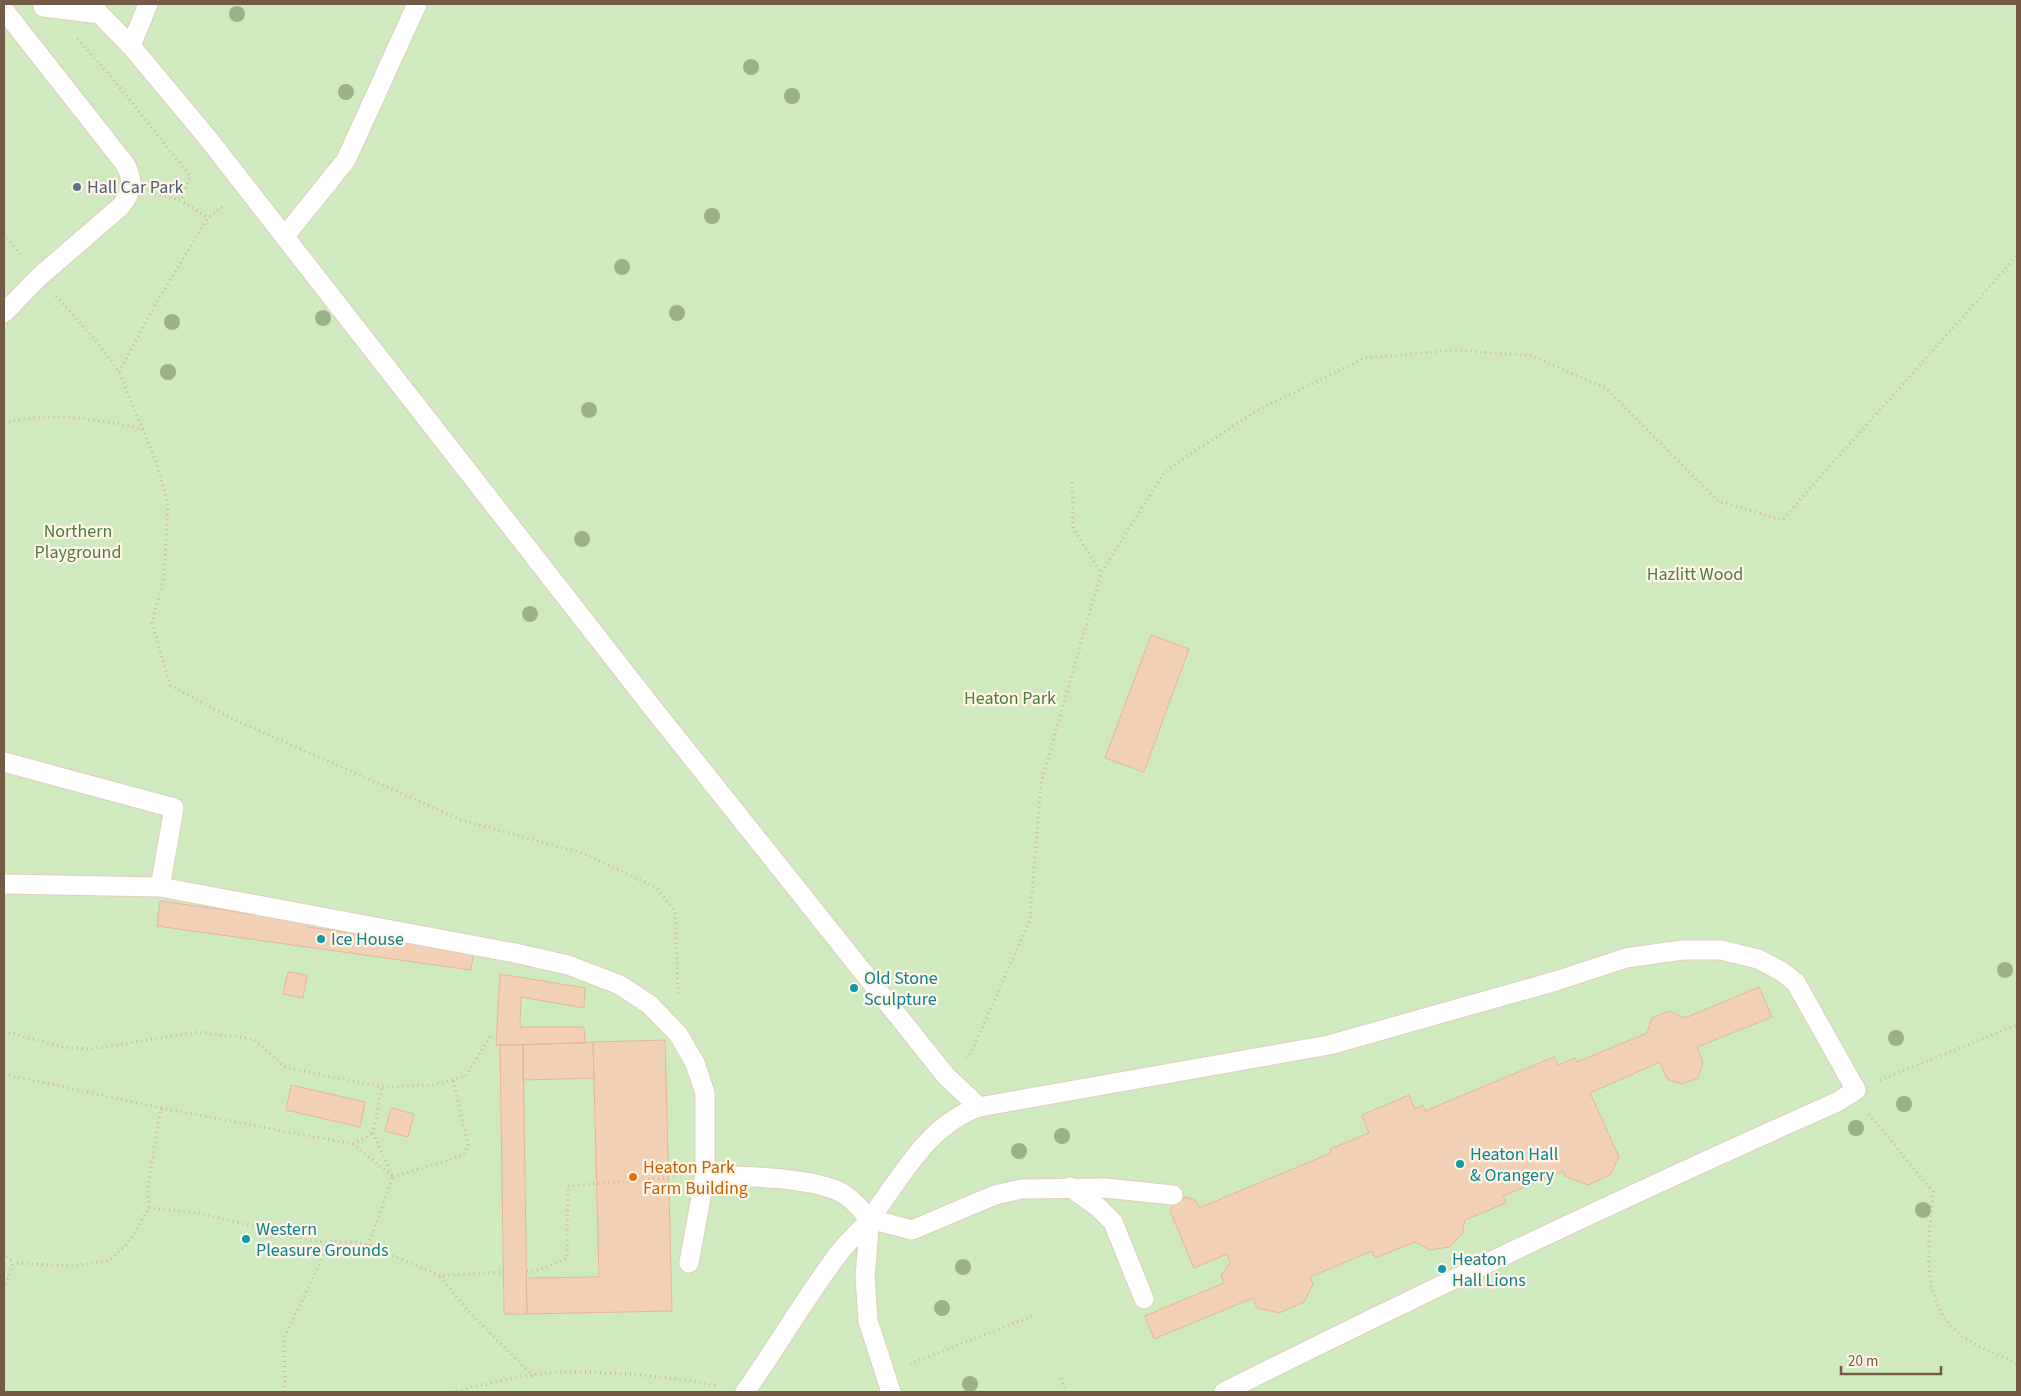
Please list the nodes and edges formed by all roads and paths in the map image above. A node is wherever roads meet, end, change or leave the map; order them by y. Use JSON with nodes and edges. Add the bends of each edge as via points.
{"nodes":[{"id":1,"x":148,"y":4,"type":"edge"},
{"id":2,"x":417,"y":4,"type":"edge"},
{"id":3,"x":43,"y":6,"type":"edge"},
{"id":4,"x":95,"y":9,"type":"edge"},
{"id":5,"x":4,"y":10,"type":"edge"},
{"id":6,"x":24,"y":33,"type":"junction"},
{"id":7,"x":131,"y":46,"type":"junction"},
{"id":8,"x":132,"y":187,"type":"junction"},
{"id":9,"x":248,"y":188,"type":"junction"},
{"id":10,"x":182,"y":201,"type":"junction"},
{"id":11,"x":208,"y":218,"type":"junction"},
{"id":12,"x":4,"y":234,"type":"edge"},
{"id":13,"x":285,"y":236,"type":"junction"},
{"id":14,"x":2017,"y":256,"type":"edge"},
{"id":15,"x":39,"y":277,"type":"junction"},
{"id":16,"x":4,"y":313,"type":"edge"},
{"id":17,"x":119,"y":372,"type":"junction"},
{"id":18,"x":4,"y":423,"type":"edge"},
{"id":19,"x":143,"y":429,"type":"junction"},
{"id":20,"x":1072,"y":482,"type":"dead end"},
{"id":21,"x":1101,"y":573,"type":"junction"},
{"id":22,"x":4,"y":762,"type":"edge"},
{"id":23,"x":4,"y":884,"type":"edge"},
{"id":24,"x":160,"y":887,"type":"junction"},
{"id":25,"x":2017,"y":1025,"type":"edge"},
{"id":26,"x":4,"y":1032,"type":"edge"},
{"id":27,"x":491,"y":1034,"type":"dead end"},
{"id":28,"x":678,"y":1034,"type":"junction"},
{"id":29,"x":4,"y":1074,"type":"edge"},
{"id":30,"x":946,"y":1076,"type":"junction"},
{"id":31,"x":453,"y":1080,"type":"junction"},
{"id":32,"x":382,"y":1087,"type":"junction"},
{"id":33,"x":1856,"y":1090,"type":"junction"},
{"id":34,"x":979,"y":1106,"type":"junction"},
{"id":35,"x":161,"y":1108,"type":"junction"},
{"id":36,"x":373,"y":1133,"type":"junction"},
{"id":37,"x":353,"y":1144,"type":"junction"},
{"id":38,"x":705,"y":1175,"type":"junction"},
{"id":39,"x":393,"y":1177,"type":"junction"},
{"id":40,"x":1070,"y":1187,"type":"junction"},
{"id":41,"x":1172,"y":1195,"type":"dead end"},
{"id":42,"x":149,"y":1208,"type":"junction"},
{"id":43,"x":870,"y":1219,"type":"junction"},
{"id":44,"x":326,"y":1241,"type":"junction"},
{"id":45,"x":368,"y":1245,"type":"junction"},
{"id":46,"x":4,"y":1252,"type":"edge"},
{"id":47,"x":13,"y":1263,"type":"junction"},
{"id":48,"x":689,"y":1263,"type":"dead end"},
{"id":49,"x":527,"y":1271,"type":"dead end"},
{"id":50,"x":502,"y":1272,"type":"dead end"},
{"id":51,"x":440,"y":1276,"type":"junction"},
{"id":52,"x":4,"y":1289,"type":"edge"},
{"id":53,"x":1144,"y":1299,"type":"dead end"},
{"id":54,"x":1035,"y":1315,"type":"dead end"},
{"id":55,"x":2017,"y":1363,"type":"edge"},
{"id":56,"x":908,"y":1365,"type":"dead end"},
{"id":57,"x":534,"y":1376,"type":"junction"},
{"id":58,"x":1060,"y":1378,"type":"dead end"},
{"id":59,"x":285,"y":1392,"type":"edge"},
{"id":60,"x":452,"y":1392,"type":"edge"},
{"id":61,"x":746,"y":1392,"type":"edge"},
{"id":62,"x":891,"y":1392,"type":"edge"},
{"id":63,"x":1066,"y":1392,"type":"edge"},
{"id":64,"x":1224,"y":1392,"type":"edge"}],
"edges":[{"from":1,"to":7,"type":"lane"},
{"from":2,"to":13,"type":"lane","via":[[346,160]]},
{"from":3,"to":4,"type":"lane"},
{"from":3,"to":6,"type":"lane"},
{"from":3,"to":10,"type":"path","via":[[66,26],[110,75],[190,176]]},
{"from":4,"to":7,"type":"lane"},
{"from":5,"to":6,"type":"lane"},
{"from":6,"to":8,"type":"lane","via":[[125,164]]},
{"from":7,"to":9,"type":"lane"},
{"from":8,"to":10,"type":"path"},
{"from":8,"to":15,"type":"lane","via":[[120,207]]},
{"from":9,"to":11,"type":"path"},
{"from":9,"to":13,"type":"lane"},
{"from":10,"to":11,"type":"path"},
{"from":11,"to":17,"type":"path"},
{"from":12,"to":15,"type":"path"},
{"from":13,"to":30,"type":"lane","via":[[651,706]]},
{"from":14,"to":21,"type":"path","via":[[1782,520],[1718,501],[1607,389],[1532,356],[1455,350],[1365,358],[1256,411],[1165,470]]},
{"from":15,"to":16,"type":"lane"},
{"from":15,"to":17,"type":"path"},
{"from":17,"to":19,"type":"path"},
{"from":18,"to":19,"type":"path","via":[[27,417],[87,417]]},
{"from":19,"to":28,"type":"path","via":[[168,504],[164,576],[152,623],[170,685],[233,719],[461,820],[585,854],[657,888],[675,912]]},
{"from":20,"to":21,"type":"path","via":[[1073,528]]},
{"from":21,"to":30,"type":"path","via":[[1041,783],[1030,920],[970,1055]]},
{"from":22,"to":24,"type":"lane","via":[[174,808]]},
{"from":23,"to":24,"type":"lane"},
{"from":24,"to":28,"type":"lane","via":[[515,952],[568,965],[620,985],[650,1005]]},
{"from":25,"to":33,"type":"path"},
{"from":26,"to":32,"type":"path","via":[[62,1047],[91,1049],[198,1032],[253,1039],[285,1068]]},
{"from":27,"to":31,"type":"path","via":[[466,1076]]},
{"from":28,"to":38,"type":"lane","via":[[695,1063],[705,1093]]},
{"from":29,"to":35,"type":"path"},
{"from":30,"to":34,"type":"lane"},
{"from":31,"to":32,"type":"path","via":[[432,1085]]},
{"from":31,"to":39,"type":"path","via":[[468,1145],[464,1155]]},
{"from":32,"to":36,"type":"path"},
{"from":33,"to":34,"type":"lane","via":[[1796,983],[1758,959],[1721,950],[1682,950],[1626,958],[1329,1045]]},
{"from":33,"to":55,"type":"path","via":[[1869,1114],[1933,1192],[1928,1272],[1946,1320],[1964,1338]]},
{"from":33,"to":64,"type":"lane","via":[[1837,1102],[1467,1271]]},
{"from":34,"to":43,"type":"lane","via":[[960,1113],[944,1125],[913,1160]]},
{"from":35,"to":37,"type":"path"},
{"from":35,"to":42,"type":"path","via":[[148,1186]]},
{"from":36,"to":37,"type":"path"},
{"from":36,"to":39,"type":"path"},
{"from":37,"to":39,"type":"path"},
{"from":38,"to":43,"type":"lane","via":[[747,1176],[823,1186],[843,1193]]},
{"from":38,"to":48,"type":"lane"},
{"from":38,"to":49,"type":"path","via":[[568,1186],[567,1258]]},
{"from":39,"to":45,"type":"path"},
{"from":40,"to":41,"type":"lane"},
{"from":40,"to":43,"type":"lane","via":[[1021,1189],[995,1195],[912,1230]]},
{"from":40,"to":53,"type":"lane","via":[[1113,1222]]},
{"from":42,"to":44,"type":"path","via":[[199,1212],[313,1241]]},
{"from":42,"to":47,"type":"path","via":[[128,1243],[110,1260],[74,1266]]},
{"from":43,"to":61,"type":"lane","via":[[840,1253]]},
{"from":43,"to":62,"type":"lane","via":[[866,1276],[868,1321]]},
{"from":44,"to":45,"type":"path"},
{"from":44,"to":59,"type":"path","via":[[320,1263],[284,1338]]},
{"from":45,"to":51,"type":"path"},
{"from":46,"to":47,"type":"path"},
{"from":47,"to":52,"type":"path"},
{"from":50,"to":51,"type":"path"},
{"from":51,"to":57,"type":"path","via":[[468,1311]]},
{"from":54,"to":56,"type":"path"},
{"from":57,"to":60,"type":"path"},
{"from":57,"to":61,"type":"path","via":[[564,1372],[679,1378]]},
{"from":58,"to":63,"type":"path"}]}
